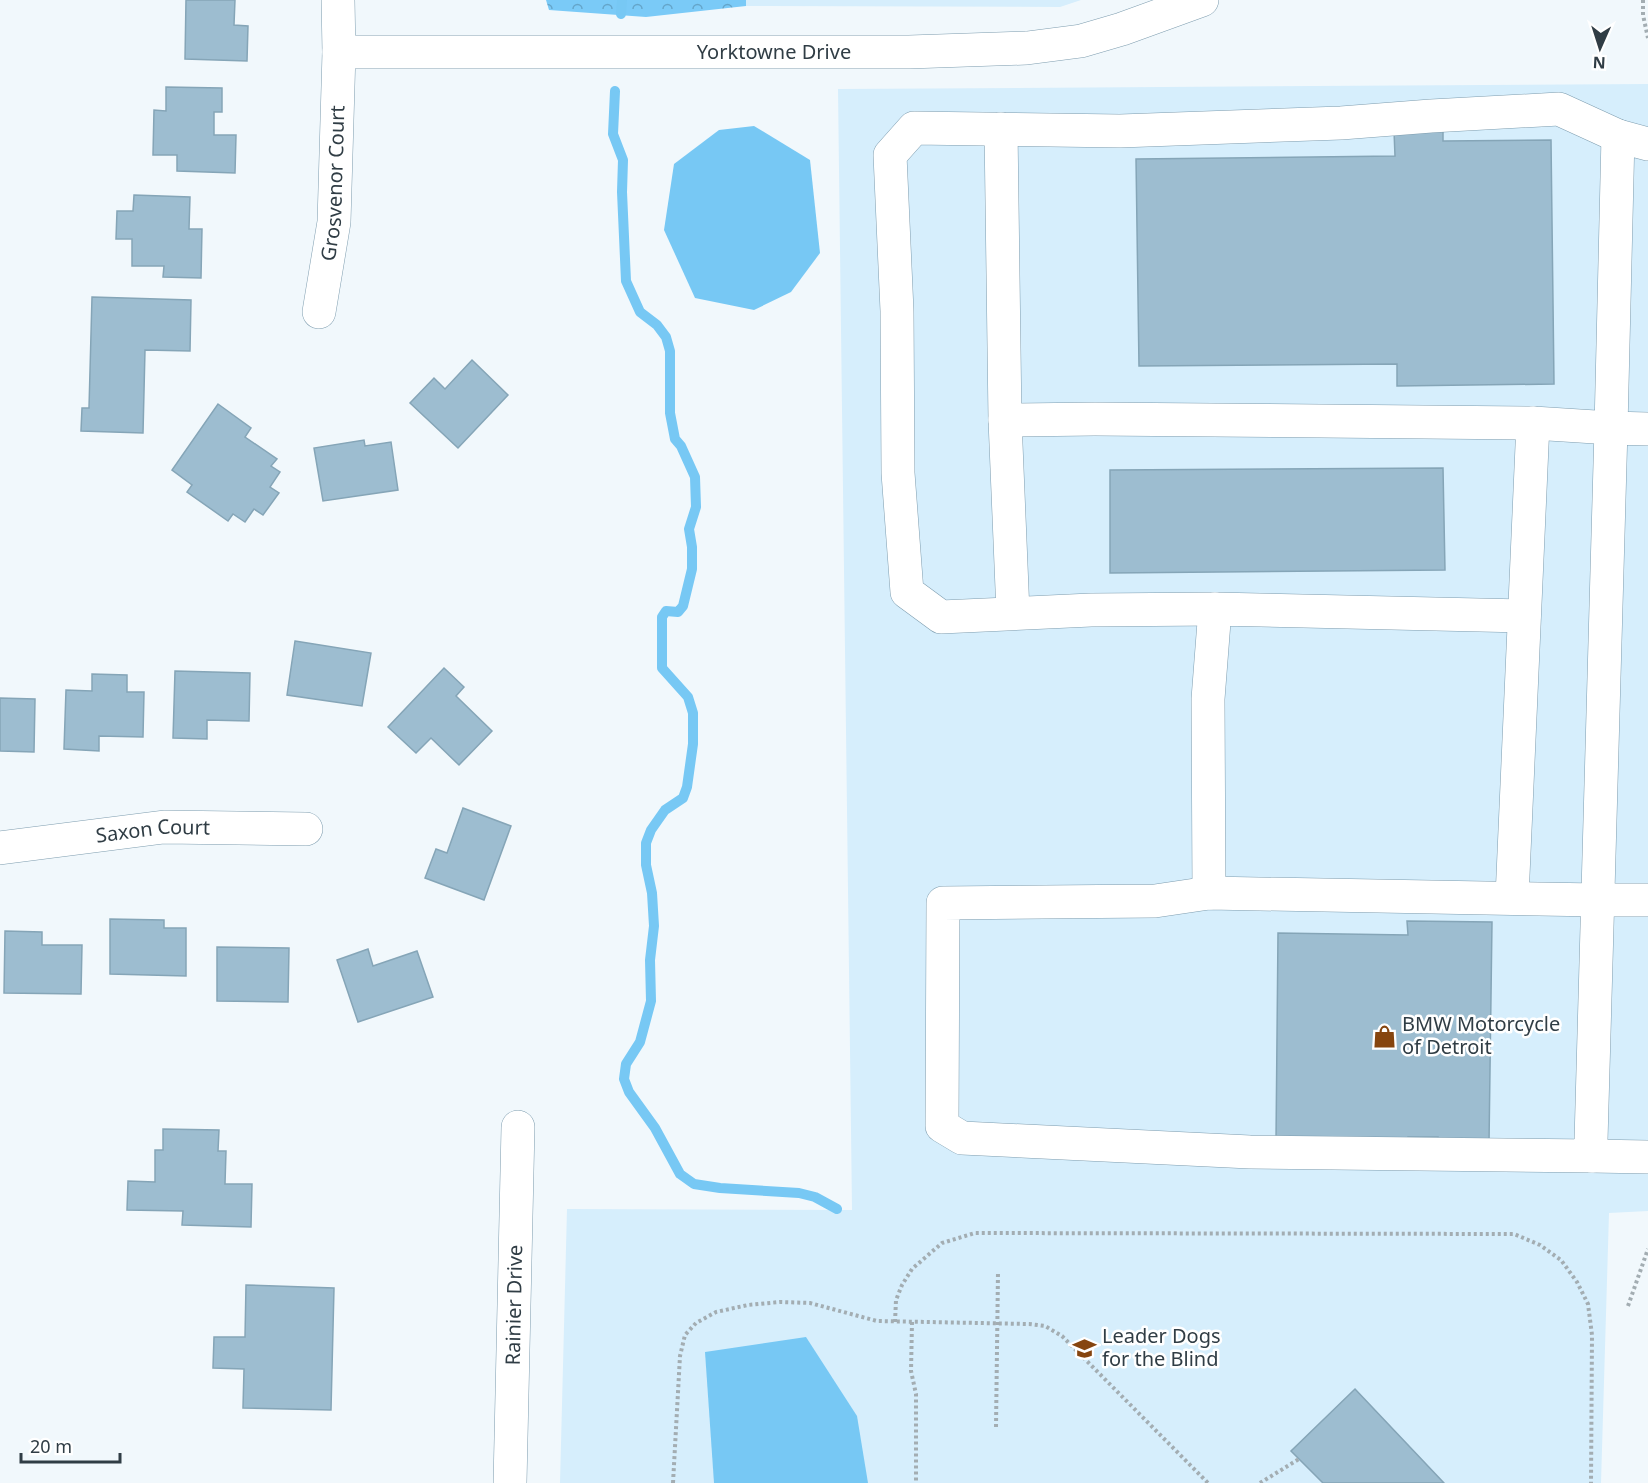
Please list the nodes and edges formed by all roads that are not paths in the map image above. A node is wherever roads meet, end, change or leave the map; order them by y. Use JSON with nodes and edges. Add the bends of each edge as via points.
{"nodes":[{"id":1,"x":338,"y":0,"type":"edge"},
{"id":2,"x":1202,"y":0,"type":"edge"},
{"id":3,"x":339,"y":52,"type":"junction"},
{"id":4,"x":1001,"y":129,"type":"junction"},
{"id":5,"x":1633,"y":140,"type":"edge"},
{"id":6,"x":319,"y":312,"type":"dead end"},
{"id":7,"x":1005,"y":420,"type":"junction"},
{"id":8,"x":1533,"y":423,"type":"junction"},
{"id":9,"x":1611,"y":428,"type":"junction"},
{"id":10,"x":1648,"y":429,"type":"edge"},
{"id":11,"x":1215,"y":609,"type":"junction"},
{"id":12,"x":1012,"y":613,"type":"junction"},
{"id":13,"x":1524,"y":616,"type":"junction"},
{"id":14,"x":306,"y":829,"type":"dead end"},
{"id":15,"x":0,"y":848,"type":"edge"},
{"id":16,"x":1209,"y":892,"type":"junction"},
{"id":17,"x":1512,"y":898,"type":"junction"},
{"id":18,"x":1598,"y":900,"type":"junction"},
{"id":19,"x":1648,"y":900,"type":"edge"},
{"id":20,"x":518,"y":1126,"type":"dead end"},
{"id":21,"x":1592,"y":1156,"type":"junction"},
{"id":22,"x":1648,"y":1157,"type":"edge"},
{"id":23,"x":510,"y":1483,"type":"edge"}],
"edges":[{"from":1,"to":3,"type":"street","name":"Grosvenor Court"},
{"from":2,"to":3,"type":"street","name":"Yorktowne Drive","via":[[1081,40],[978,51]]},
{"from":3,"to":6,"type":"street","name":"Grosvenor Court","via":[[334,222]]},
{"from":4,"to":5,"type":"street","via":[[1244,127],[1559,109]]},
{"from":4,"to":7,"type":"street"},
{"from":4,"to":12,"type":"street","via":[[914,128],[890,155],[897,311],[898,473],[907,592],[941,616]]},
{"from":5,"to":9,"type":"street"},
{"from":7,"to":8,"type":"street"},
{"from":7,"to":12,"type":"street"},
{"from":8,"to":9,"type":"street"},
{"from":8,"to":13,"type":"street"},
{"from":9,"to":10,"type":"street"},
{"from":9,"to":18,"type":"street"},
{"from":11,"to":12,"type":"street"},
{"from":11,"to":13,"type":"street"},
{"from":11,"to":16,"type":"street","via":[[1208,699]]},
{"from":13,"to":17,"type":"street"},
{"from":14,"to":15,"type":"street","name":"Saxon Court","via":[[164,827]]},
{"from":16,"to":17,"type":"street"},
{"from":16,"to":21,"type":"street","via":[[1155,901],[943,903],[942,1126],[962,1138],[1250,1152]]},
{"from":17,"to":18,"type":"street"},
{"from":18,"to":19,"type":"street"},
{"from":18,"to":21,"type":"street"},
{"from":20,"to":23,"type":"street","name":"Rainier Drive"},
{"from":21,"to":22,"type":"street"}]}
